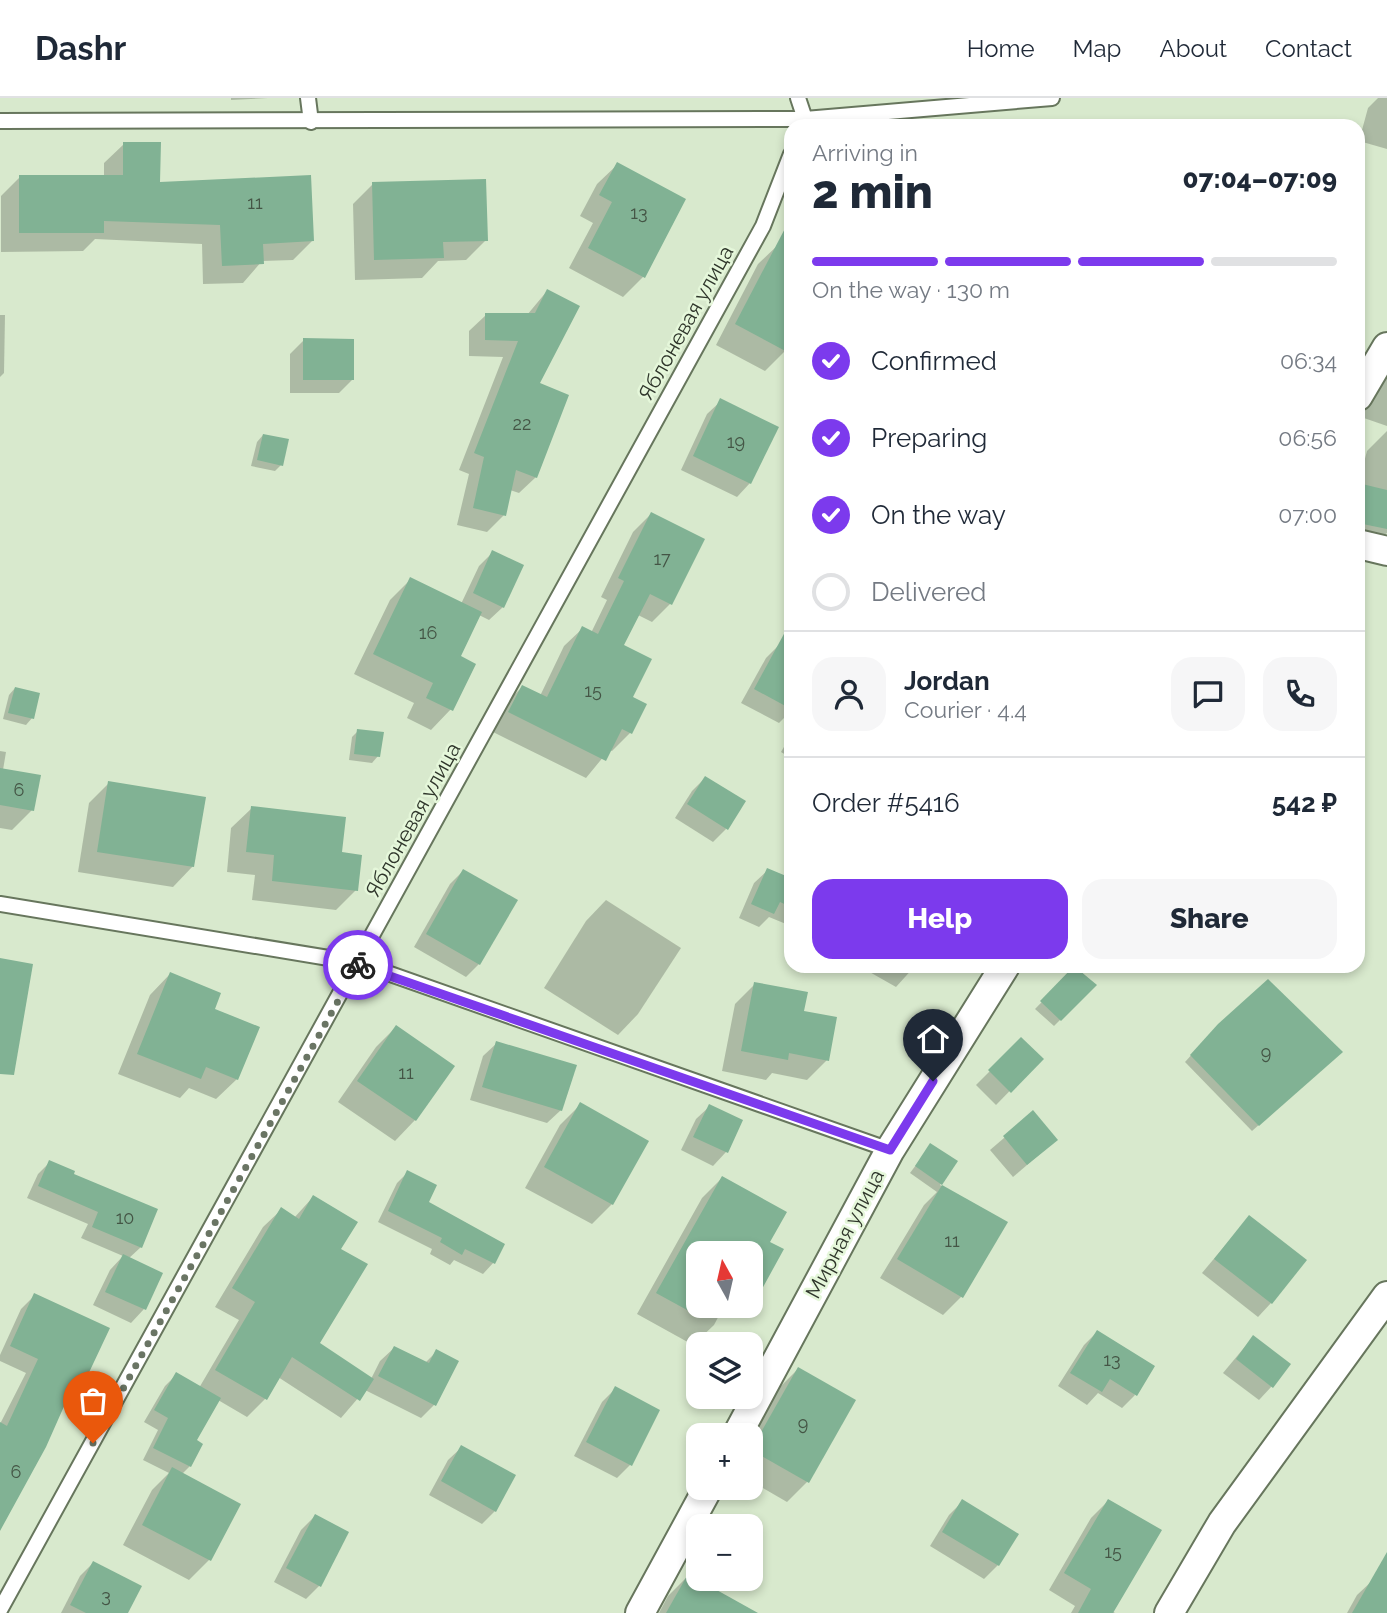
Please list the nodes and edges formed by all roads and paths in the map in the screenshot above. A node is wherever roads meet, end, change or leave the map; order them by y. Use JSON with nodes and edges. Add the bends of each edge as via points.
{"nodes":[{"id":1,"x":308,"y":98,"type":"edge"},
{"id":2,"x":798,"y":98,"type":"edge"},
{"id":3,"x":1052,"y":98,"type":"edge"},
{"id":4,"x":802,"y":119,"type":"edge"},
{"id":5,"x":843,"y":119,"type":"edge"},
{"id":6,"x":0,"y":121,"type":"edge"},
{"id":7,"x":311,"y":122,"type":"junction"},
{"id":8,"x":784,"y":123,"type":"edge"},
{"id":9,"x":784,"y":171,"type":"edge"},
{"id":10,"x":1387,"y":347,"type":"edge"},
{"id":11,"x":1365,"y":384,"type":"edge"},
{"id":12,"x":1365,"y":546,"type":"edge"},
{"id":13,"x":1387,"y":551,"type":"edge"},
{"id":14,"x":0,"y":904,"type":"edge"},
{"id":15,"x":359,"y":963,"type":"junction"},
{"id":16,"x":1001,"y":973,"type":"edge"},
{"id":17,"x":890,"y":1150,"type":"junction"},
{"id":18,"x":1387,"y":1296,"type":"edge"},
{"id":19,"x":743,"y":1423,"type":"edge"},
{"id":20,"x":701,"y":1500,"type":"edge"},
{"id":21,"x":0,"y":1611,"type":"edge"},
{"id":22,"x":640,"y":1613,"type":"edge"},
{"id":23,"x":1169,"y":1613,"type":"edge"}],
"edges":[{"from":1,"to":7,"type":"lane"},
{"from":2,"to":4,"type":"lane"},
{"from":3,"to":5,"type":"lane"},
{"from":6,"to":7,"type":"lane"},
{"from":7,"to":8,"type":"lane"},
{"from":9,"to":15,"type":"lane","name":"Яблоневая улица","via":[[762,226]]},
{"from":10,"to":11,"type":"street"},
{"from":12,"to":13,"type":"street"},
{"from":14,"to":15,"type":"lane"},
{"from":15,"to":17,"type":"lane"},
{"from":15,"to":21,"type":"lane","name":"Яблоневая улица"},
{"from":16,"to":17,"type":"street","name":"Мирная улица"},
{"from":17,"to":19,"type":"street","name":"Мирная улица"},
{"from":18,"to":23,"type":"street","via":[[1222,1523]]},
{"from":20,"to":22,"type":"street"}]}
